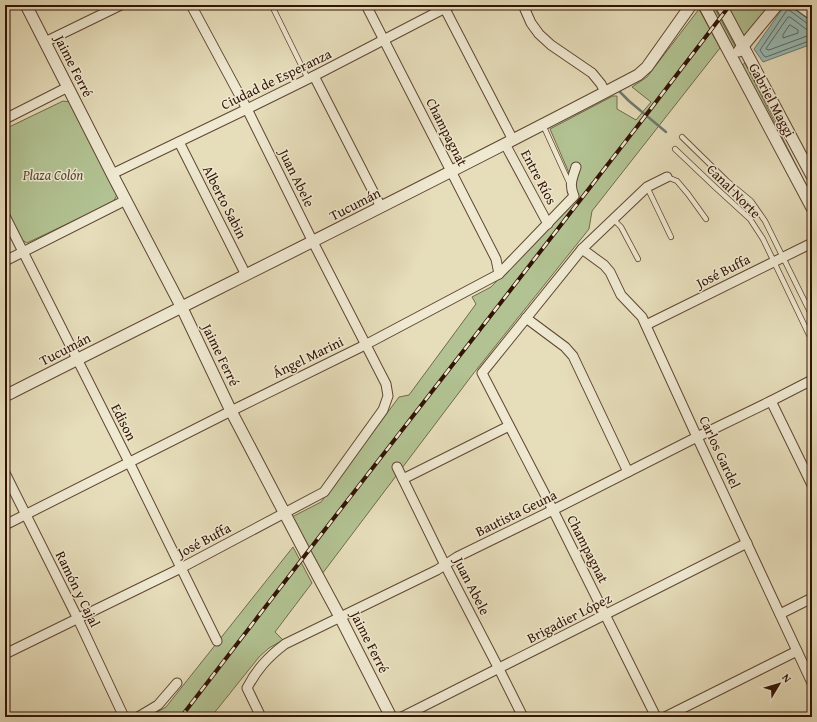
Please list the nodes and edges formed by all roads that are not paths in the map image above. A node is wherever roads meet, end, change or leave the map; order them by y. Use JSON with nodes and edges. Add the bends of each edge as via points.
{"nodes":[{"id":1,"x":26,"y":5,"type":"edge"},
{"id":2,"x":121,"y":5,"type":"edge"},
{"id":3,"x":191,"y":5,"type":"edge"},
{"id":4,"x":366,"y":5,"type":"edge"},
{"id":5,"x":523,"y":5,"type":"edge"},
{"id":6,"x":691,"y":5,"type":"edge"},
{"id":7,"x":704,"y":5,"type":"edge"},
{"id":8,"x":722,"y":5,"type":"edge"},
{"id":9,"x":777,"y":5,"type":"edge"},
{"id":10,"x":798,"y":5,"type":"edge"},
{"id":11,"x":448,"y":7,"type":"edge"},
{"id":12,"x":274,"y":10,"type":"dead end"},
{"id":13,"x":812,"y":15,"type":"edge"},
{"id":14,"x":384,"y":40,"type":"junction"},
{"id":15,"x":45,"y":42,"type":"junction"},
{"id":16,"x":744,"y":46,"type":"junction"},
{"id":17,"x":733,"y":59,"type":"junction"},
{"id":18,"x":311,"y":78,"type":"junction"},
{"id":19,"x":68,"y":87,"type":"junction"},
{"id":20,"x":604,"y":92,"type":"junction"},
{"id":21,"x":247,"y":109,"type":"junction"},
{"id":22,"x":5,"y":119,"type":"edge"},
{"id":23,"x":542,"y":125,"type":"junction"},
{"id":24,"x":682,"y":138,"type":"dead end"},
{"id":25,"x":178,"y":142,"type":"junction"},
{"id":26,"x":509,"y":142,"type":"junction"},
{"id":27,"x":675,"y":149,"type":"dead end"},
{"id":28,"x":576,"y":167,"type":"dead end"},
{"id":29,"x":451,"y":171,"type":"junction"},
{"id":30,"x":112,"y":174,"type":"junction"},
{"id":31,"x":812,"y":176,"type":"edge"},
{"id":32,"x":668,"y":177,"type":"joint"},
{"id":33,"x":571,"y":185,"type":"junction"},
{"id":34,"x":647,"y":187,"type":"junction"},
{"id":35,"x":808,"y":192,"type":"edge"},
{"id":36,"x":126,"y":200,"type":"junction"},
{"id":37,"x":381,"y":207,"type":"junction"},
{"id":38,"x":812,"y":208,"type":"edge"},
{"id":39,"x":5,"y":216,"type":"edge"},
{"id":40,"x":613,"y":219,"type":"junction"},
{"id":41,"x":706,"y":219,"type":"dead end"},
{"id":42,"x":548,"y":224,"type":"junction"},
{"id":43,"x":672,"y":237,"type":"dead end"},
{"id":44,"x":313,"y":242,"type":"junction"},
{"id":45,"x":812,"y":243,"type":"edge"},
{"id":46,"x":582,"y":249,"type":"junction"},
{"id":47,"x":23,"y":252,"type":"junction"},
{"id":48,"x":783,"y":256,"type":"junction"},
{"id":49,"x":638,"y":259,"type":"dead end"},
{"id":50,"x":5,"y":261,"type":"edge"},
{"id":51,"x":774,"y":262,"type":"junction"},
{"id":52,"x":499,"y":274,"type":"junction"},
{"id":53,"x":246,"y":275,"type":"junction"},
{"id":54,"x":182,"y":308,"type":"junction"},
{"id":55,"x":812,"y":316,"type":"edge"},
{"id":56,"x":526,"y":318,"type":"junction"},
{"id":57,"x":646,"y":325,"type":"junction"},
{"id":58,"x":812,"y":341,"type":"edge"},
{"id":59,"x":365,"y":345,"type":"junction"},
{"id":60,"x":77,"y":360,"type":"junction"},
{"id":61,"x":812,"y":380,"type":"edge"},
{"id":62,"x":5,"y":396,"type":"edge"},
{"id":63,"x":771,"y":401,"type":"junction"},
{"id":64,"x":383,"y":410,"type":"joint"},
{"id":65,"x":231,"y":411,"type":"junction"},
{"id":66,"x":509,"y":426,"type":"junction"},
{"id":67,"x":697,"y":437,"type":"junction"},
{"id":68,"x":129,"y":462,"type":"junction"},
{"id":69,"x":397,"y":467,"type":"dead end"},
{"id":70,"x":628,"y":472,"type":"junction"},
{"id":71,"x":5,"y":473,"type":"edge"},
{"id":72,"x":403,"y":479,"type":"junction"},
{"id":73,"x":812,"y":485,"type":"edge"},
{"id":74,"x":553,"y":510,"type":"junction"},
{"id":75,"x":26,"y":514,"type":"junction"},
{"id":76,"x":284,"y":514,"type":"junction"},
{"id":77,"x":5,"y":525,"type":"edge"},
{"id":78,"x":747,"y":543,"type":"junction"},
{"id":79,"x":445,"y":565,"type":"junction"},
{"id":80,"x":181,"y":568,"type":"junction"},
{"id":81,"x":812,"y":598,"type":"edge"},
{"id":82,"x":780,"y":614,"type":"junction"},
{"id":83,"x":606,"y":615,"type":"junction"},
{"id":84,"x":340,"y":617,"type":"junction"},
{"id":85,"x":78,"y":620,"type":"junction"},
{"id":86,"x":217,"y":641,"type":"dead end"},
{"id":87,"x":797,"y":651,"type":"junction"},
{"id":88,"x":5,"y":654,"type":"edge"},
{"id":89,"x":500,"y":669,"type":"junction"},
{"id":90,"x":177,"y":683,"type":"dead end"},
{"id":91,"x":812,"y":683,"type":"edge"},
{"id":92,"x":124,"y":717,"type":"edge"},
{"id":93,"x":138,"y":717,"type":"edge"},
{"id":94,"x":261,"y":717,"type":"edge"},
{"id":95,"x":391,"y":717,"type":"edge"},
{"id":96,"x":402,"y":717,"type":"edge"},
{"id":97,"x":524,"y":717,"type":"edge"},
{"id":98,"x":656,"y":717,"type":"edge"},
{"id":99,"x":665,"y":717,"type":"edge"}],
"edges":[{"from":1,"to":15,"type":"street","name":"Jaime Ferré"},
{"from":2,"to":15,"type":"street"},
{"from":3,"to":21,"type":"street","name":"Juan Abele"},
{"from":4,"to":14,"type":"street","name":"Champagnat"},
{"from":5,"to":20,"type":"street","via":[[539,34],[592,73]]},
{"from":6,"to":20,"type":"street","name":"Tucumán","via":[[647,67],[638,75]]},
{"from":7,"to":17,"type":"street","name":"Gabriel Maggi"},
{"from":8,"to":16,"type":"street","name":"Gabriel Maggi"},
{"from":9,"to":16,"type":"street"},
{"from":10,"to":13,"type":"street"},
{"from":11,"to":14,"type":"street","name":"Ciudad de Esperanza"},
{"from":11,"to":26,"type":"street","name":"Entre Ríos"},
{"from":12,"to":18,"type":"lane"},
{"from":14,"to":18,"type":"street","name":"Ciudad de Esperanza"},
{"from":14,"to":29,"type":"street","name":"Champagnat"},
{"from":15,"to":19,"type":"street","name":"Jaime Ferré"},
{"from":16,"to":17,"type":"street"},
{"from":16,"to":31,"type":"street","name":"Gabriel Maggi"},
{"from":17,"to":35,"type":"street","name":"Gabriel Maggi"},
{"from":18,"to":21,"type":"street","name":"Ciudad de Esperanza"},
{"from":18,"to":37,"type":"street"},
{"from":19,"to":22,"type":"street"},
{"from":19,"to":30,"type":"street","name":"Jaime Ferré"},
{"from":20,"to":23,"type":"street","name":"Tucumán"},
{"from":21,"to":25,"type":"street","name":"Ciudad de Esperanza"},
{"from":21,"to":44,"type":"street","name":"Juan Abele"},
{"from":23,"to":26,"type":"street","name":"Tucumán"},
{"from":23,"to":33,"type":"lane"},
{"from":24,"to":48,"type":"lane","name":"Canal Norte","via":[[751,201],[765,221]]},
{"from":25,"to":30,"type":"street","name":"Ciudad de Esperanza"},
{"from":25,"to":53,"type":"street","name":"Alberto Sabin"},
{"from":26,"to":29,"type":"street","name":"Tucumán"},
{"from":26,"to":42,"type":"street","name":"Entre Ríos"},
{"from":27,"to":51,"type":"lane","name":"Canal Norte","via":[[750,219],[764,239]]},
{"from":28,"to":33,"type":"street","name":"Ángel Marini"},
{"from":29,"to":37,"type":"street","name":"Tucumán"},
{"from":29,"to":52,"type":"street","name":"Champagnat","via":[[496,259]]},
{"from":30,"to":36,"type":"street","name":"Jaime Ferré"},
{"from":32,"to":34,"type":"street"},
{"from":32,"to":41,"type":"lane","via":[[677,181]]},
{"from":33,"to":42,"type":"street","name":"Ángel Marini","via":[[574,196]]},
{"from":34,"to":40,"type":"street"},
{"from":34,"to":43,"type":"lane"},
{"from":35,"to":38,"type":"street","name":"Gabriel Maggi"},
{"from":36,"to":47,"type":"street"},
{"from":36,"to":54,"type":"street","name":"Jaime Ferré"},
{"from":37,"to":44,"type":"street","name":"Tucumán"},
{"from":39,"to":47,"type":"street","name":"Edison"},
{"from":40,"to":46,"type":"street"},
{"from":40,"to":49,"type":"lane","via":[[622,227]]},
{"from":42,"to":52,"type":"street","name":"Ángel Marini"},
{"from":44,"to":53,"type":"street","name":"Tucumán"},
{"from":44,"to":59,"type":"street","name":"Juan Abele"},
{"from":45,"to":48,"type":"street","name":"José Buffa"},
{"from":46,"to":56,"type":"street"},
{"from":46,"to":57,"type":"street","name":"Carlos Gardel","via":[[610,272],[622,295]]},
{"from":47,"to":50,"type":"street"},
{"from":47,"to":60,"type":"street","name":"Edison"},
{"from":48,"to":51,"type":"street","name":"José Buffa"},
{"from":48,"to":55,"type":"lane","name":"Canal Norte"},
{"from":51,"to":57,"type":"street","name":"José Buffa"},
{"from":51,"to":58,"type":"lane","name":"Canal Norte"},
{"from":52,"to":59,"type":"street","name":"Ángel Marini"},
{"from":53,"to":54,"type":"street","name":"Tucumán"},
{"from":54,"to":60,"type":"street","name":"Tucumán"},
{"from":54,"to":65,"type":"street","name":"Jaime Ferré"},
{"from":56,"to":66,"type":"street","name":"Champagnat","via":[[482,373]]},
{"from":56,"to":70,"type":"street","via":[[573,356]]},
{"from":57,"to":67,"type":"street","name":"Carlos Gardel"},
{"from":59,"to":64,"type":"street","name":"Juan Abele","via":[[386,384],[388,396]]},
{"from":59,"to":65,"type":"street","name":"Ángel Marini"},
{"from":60,"to":62,"type":"street","name":"Tucumán"},
{"from":60,"to":68,"type":"street","name":"Edison"},
{"from":61,"to":63,"type":"street","name":"Bautista Geuna"},
{"from":63,"to":67,"type":"street","name":"Bautista Geuna"},
{"from":63,"to":73,"type":"street"},
{"from":64,"to":76,"type":"street","name":"José Buffa","via":[[324,492]]},
{"from":65,"to":68,"type":"street","name":"Ángel Marini"},
{"from":65,"to":76,"type":"street","name":"Jaime Ferré"},
{"from":66,"to":72,"type":"street"},
{"from":66,"to":74,"type":"street","name":"Champagnat"},
{"from":67,"to":70,"type":"street","name":"Bautista Geuna"},
{"from":67,"to":78,"type":"street","name":"Carlos Gardel"},
{"from":68,"to":75,"type":"street","name":"Ángel Marini"},
{"from":68,"to":80,"type":"street","name":"Edison"},
{"from":69,"to":72,"type":"street","name":"Juan Abele"},
{"from":70,"to":74,"type":"street","name":"Bautista Geuna"},
{"from":71,"to":75,"type":"street","name":"Ramón y Cajal"},
{"from":72,"to":79,"type":"street","name":"Juan Abele"},
{"from":74,"to":79,"type":"street","name":"Bautista Geuna"},
{"from":74,"to":83,"type":"street","name":"Champagnat"},
{"from":75,"to":77,"type":"street","name":"Ángel Marini"},
{"from":75,"to":85,"type":"street","name":"Ramón y Cajal"},
{"from":76,"to":80,"type":"street","name":"José Buffa"},
{"from":76,"to":84,"type":"street","name":"Jaime Ferré"},
{"from":78,"to":82,"type":"street","name":"Carlos Gardel"},
{"from":78,"to":83,"type":"street","name":"Brigadier López"},
{"from":79,"to":84,"type":"street","name":"Bautista Geuna"},
{"from":79,"to":89,"type":"street","name":"Juan Abele"},
{"from":80,"to":85,"type":"street","name":"José Buffa"},
{"from":80,"to":86,"type":"street","name":"Edison"},
{"from":81,"to":82,"type":"street"},
{"from":82,"to":87,"type":"street","name":"Carlos Gardel"},
{"from":83,"to":89,"type":"street","name":"Brigadier López"},
{"from":83,"to":98,"type":"street","name":"Champagnat"},
{"from":84,"to":94,"type":"street","name":"Bautista Geuna","via":[[285,644],[272,654],[253,676],[247,688]]},
{"from":84,"to":95,"type":"street","name":"Jaime Ferré"},
{"from":85,"to":88,"type":"street","name":"José Buffa"},
{"from":85,"to":92,"type":"street","name":"Ramón y Cajal"},
{"from":87,"to":91,"type":"street","name":"Carlos Gardel"},
{"from":87,"to":99,"type":"street"},
{"from":89,"to":96,"type":"street","name":"Brigadier López"},
{"from":89,"to":97,"type":"street","name":"Juan Abele"},
{"from":90,"to":93,"type":"street","via":[[158,705]]}]}
